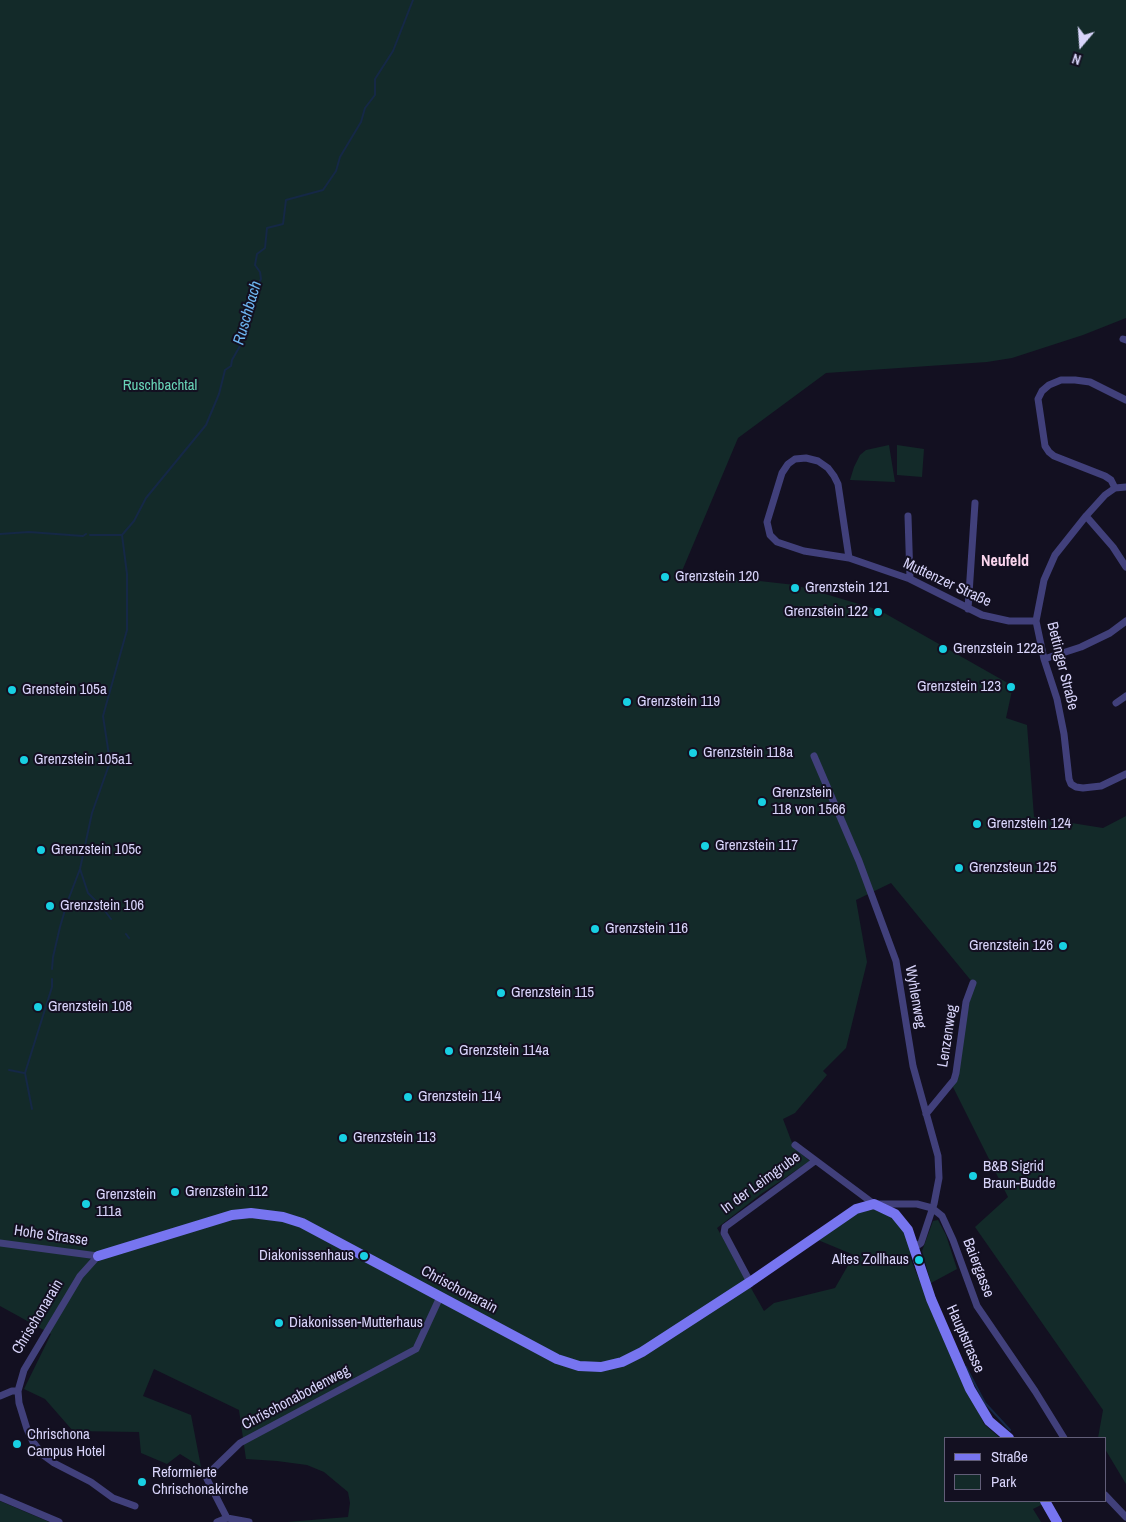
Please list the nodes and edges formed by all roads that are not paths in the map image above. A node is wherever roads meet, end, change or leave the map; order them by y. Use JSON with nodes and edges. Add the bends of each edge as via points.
{"nodes":[{"id":1,"x":1126,"y":400,"type":"edge"},
{"id":2,"x":1126,"y":487,"type":"edge"},
{"id":3,"x":1115,"y":488,"type":"junction"},
{"id":4,"x":975,"y":503,"type":"dead end"},
{"id":5,"x":908,"y":516,"type":"dead end"},
{"id":6,"x":1086,"y":516,"type":"junction"},
{"id":7,"x":849,"y":558,"type":"junction"},
{"id":8,"x":1126,"y":567,"type":"edge"},
{"id":9,"x":910,"y":579,"type":"junction"},
{"id":10,"x":968,"y":609,"type":"junction"},
{"id":11,"x":1036,"y":621,"type":"junction"},
{"id":12,"x":1126,"y":622,"type":"edge"},
{"id":13,"x":1044,"y":659,"type":"junction"},
{"id":14,"x":1126,"y":696,"type":"edge"},
{"id":15,"x":1116,"y":703,"type":"dead end"},
{"id":16,"x":814,"y":756,"type":"dead end"},
{"id":17,"x":1126,"y":774,"type":"edge"},
{"id":18,"x":973,"y":983,"type":"dead end"},
{"id":19,"x":926,"y":1114,"type":"junction"},
{"id":20,"x":794,"y":1145,"type":"dead end"},
{"id":21,"x":815,"y":1161,"type":"junction"},
{"id":22,"x":874,"y":1204,"type":"junction"},
{"id":23,"x":932,"y":1208,"type":"junction"},
{"id":24,"x":0,"y":1243,"type":"edge"},
{"id":25,"x":914,"y":1244,"type":"junction"},
{"id":26,"x":98,"y":1256,"type":"junction"},
{"id":27,"x":750,"y":1282,"type":"junction"},
{"id":28,"x":440,"y":1297,"type":"junction"},
{"id":29,"x":18,"y":1391,"type":"junction"},
{"id":30,"x":0,"y":1396,"type":"edge"},
{"id":31,"x":1008,"y":1437,"type":"edge"},
{"id":32,"x":1063,"y":1437,"type":"edge"},
{"id":33,"x":1106,"y":1496,"type":"edge"},
{"id":34,"x":0,"y":1497,"type":"edge"},
{"id":35,"x":1046,"y":1502,"type":"edge"},
{"id":36,"x":135,"y":1506,"type":"dead end"},
{"id":37,"x":1126,"y":1517,"type":"edge"},
{"id":38,"x":227,"y":1518,"type":"junction"},
{"id":39,"x":59,"y":1522,"type":"edge"},
{"id":40,"x":217,"y":1522,"type":"edge"},
{"id":41,"x":249,"y":1522,"type":"edge"},
{"id":42,"x":1057,"y":1522,"type":"edge"}],
"edges":[{"from":1,"to":3,"type":"street","via":[[1090,382],[1075,380],[1061,380],[1049,385],[1038,400],[1045,446],[1049,452],[1105,476],[1112,480]]},
{"from":2,"to":3,"type":"street"},
{"from":3,"to":6,"type":"street","name":"Bettinger Straße"},
{"from":4,"to":10,"type":"street"},
{"from":5,"to":9,"type":"street"},
{"from":6,"to":8,"type":"street"},
{"from":6,"to":11,"type":"street","name":"Bettinger Straße","via":[[1049,566]]},
{"from":7,"to":7,"type":"street","name":"Muttenzer Straße","via":[[834,476],[818,461],[795,459],[782,473],[767,522],[770,535],[777,542],[804,550]]},
{"from":7,"to":9,"type":"street","name":"Muttenzer Straße"},
{"from":9,"to":10,"type":"street","name":"Muttenzer Straße"},
{"from":10,"to":11,"type":"street","name":"Muttenzer Straße","via":[[994,619]]},
{"from":11,"to":13,"type":"street","name":"Bettinger Straße"},
{"from":12,"to":13,"type":"street","via":[[1081,647]]},
{"from":13,"to":17,"type":"street","name":"Bettinger Straße","via":[[1057,699],[1069,779],[1076,787],[1083,788],[1101,786]]},
{"from":14,"to":15,"type":"street"},
{"from":16,"to":19,"type":"street","name":"Wyhlenweg","via":[[859,861],[896,961],[913,1066]]},
{"from":18,"to":19,"type":"street","name":"Lenzenweg","via":[[966,1002],[954,1080]]},
{"from":19,"to":23,"type":"street","name":"Wyhlenweg","via":[[939,1165]]},
{"from":20,"to":21,"type":"street"},
{"from":21,"to":22,"type":"street"},
{"from":21,"to":27,"type":"street","name":"In der Leimgrube","via":[[725,1227],[726,1236]]},
{"from":22,"to":23,"type":"street","via":[[917,1204]]},
{"from":22,"to":25,"type":"street","via":[[895,1214]]},
{"from":22,"to":27,"type":"street","name":"Chrischonarain","via":[[856,1209]]},
{"from":23,"to":25,"type":"street","name":"Wyhlenweg","via":[[922,1244]]},
{"from":23,"to":32,"type":"street","name":"Baiergasse","via":[[942,1216],[977,1306]]},
{"from":24,"to":26,"type":"street","name":"Hohe Strasse"},
{"from":25,"to":31,"type":"street","name":"Hauptstrasse","via":[[931,1299],[970,1388],[989,1421]]},
{"from":26,"to":28,"type":"street","name":"Chrischonarain","via":[[232,1215],[270,1214],[302,1223]]},
{"from":26,"to":29,"type":"street","name":"Chrischonarain","via":[[80,1276],[24,1370]]},
{"from":27,"to":28,"type":"street","name":"Chrischonarain","via":[[642,1352],[622,1362],[601,1367],[579,1366],[557,1359]]},
{"from":28,"to":38,"type":"street","name":"Chrischonabodenweg","via":[[416,1349],[240,1443],[208,1475],[207,1479]]},
{"from":29,"to":30,"type":"street"},
{"from":29,"to":36,"type":"street","name":"Chrischonarain","via":[[18,1403],[27,1430],[43,1455],[113,1498]]},
{"from":33,"to":37,"type":"street"},
{"from":34,"to":39,"type":"street"},
{"from":35,"to":42,"type":"street"},
{"from":38,"to":40,"type":"street"},
{"from":38,"to":41,"type":"street"}]}
